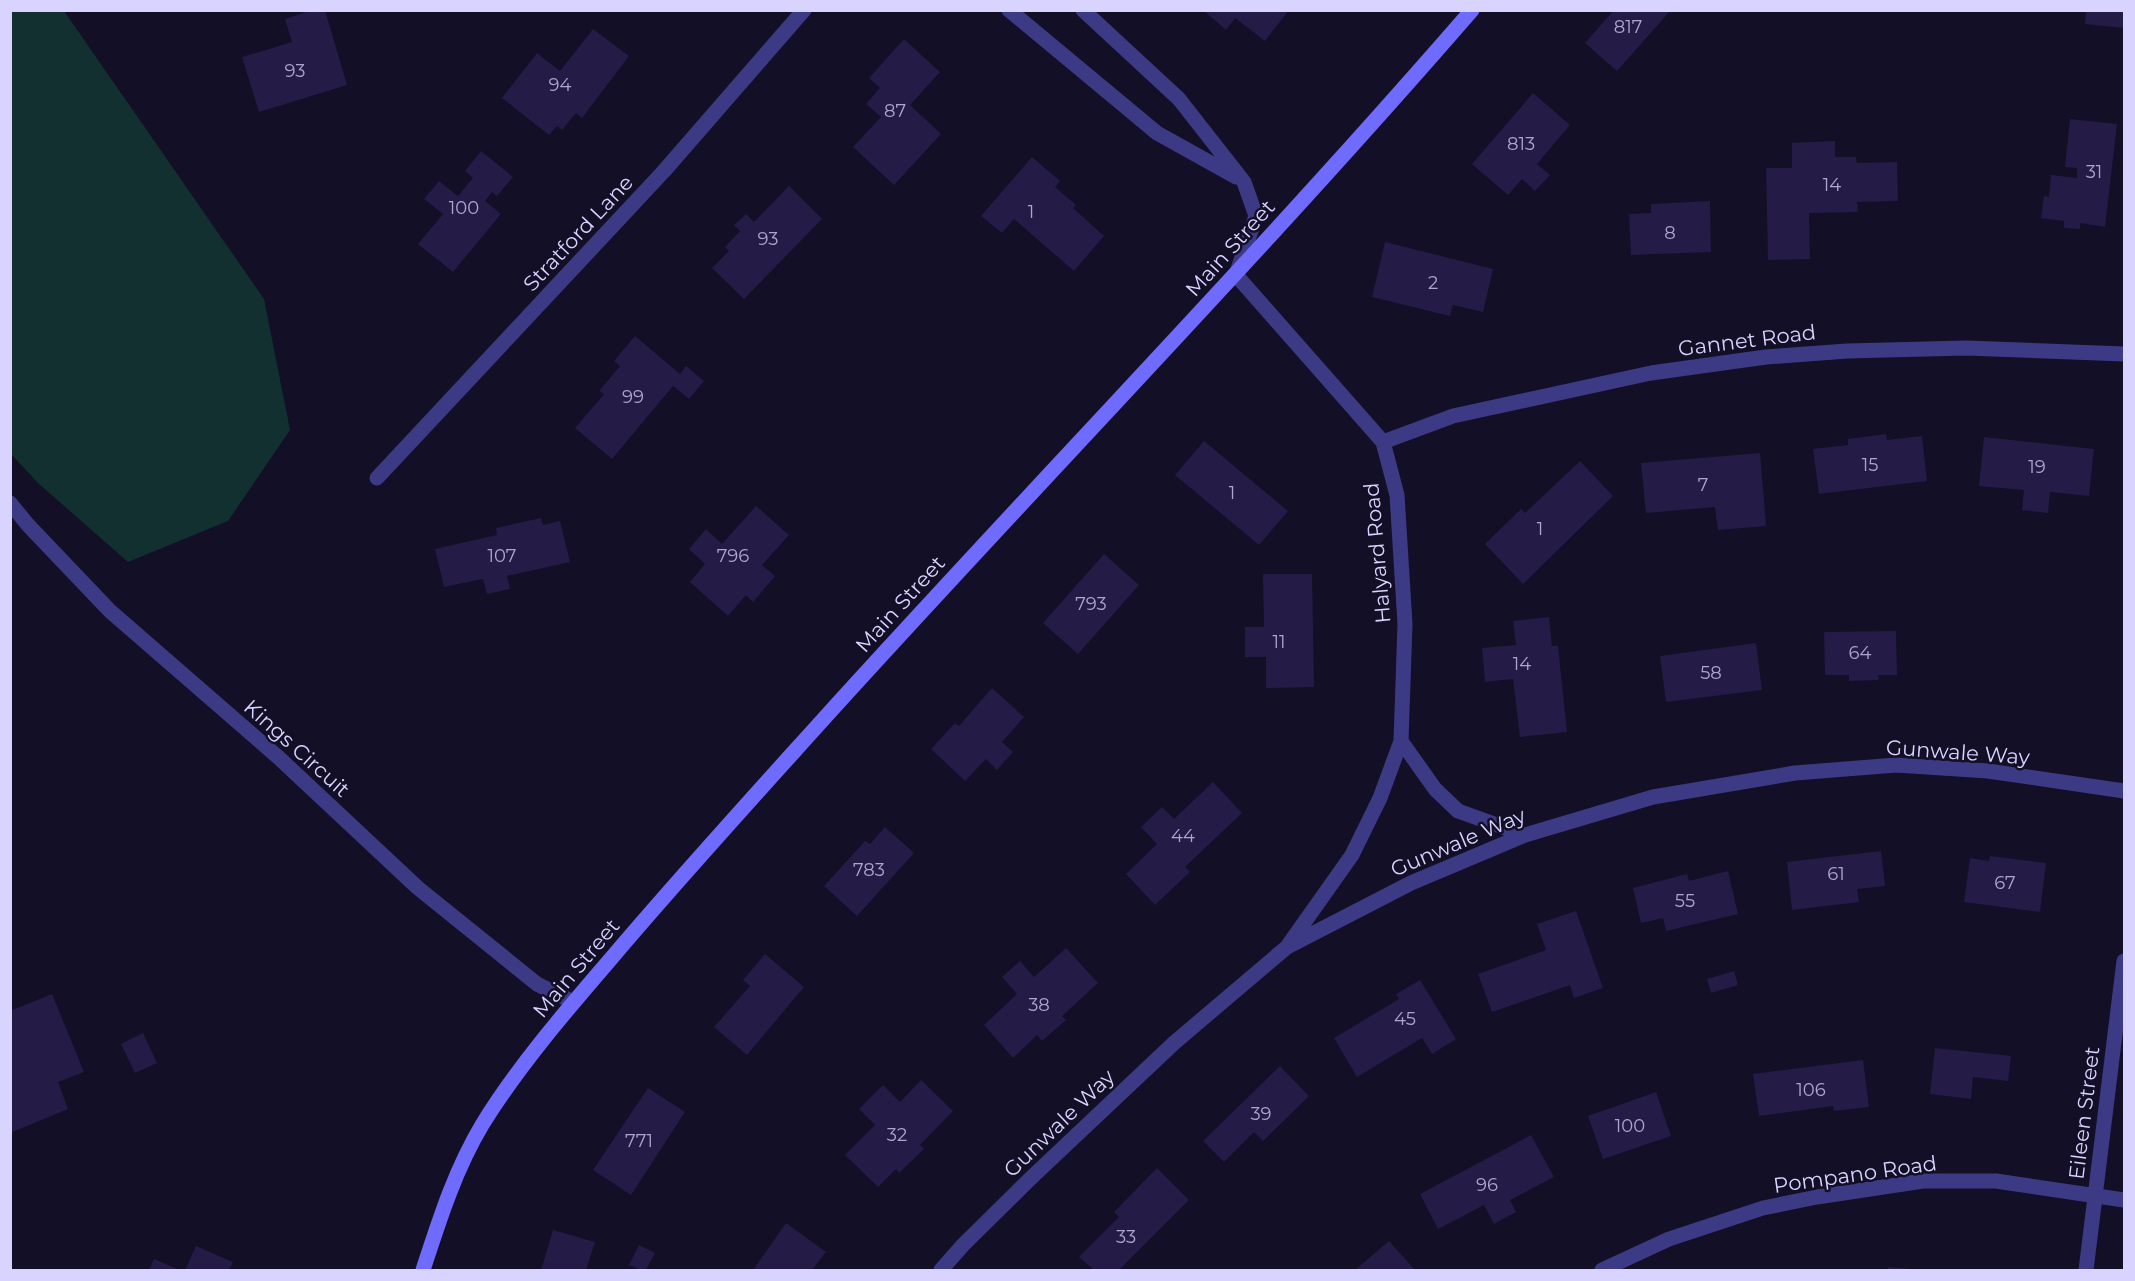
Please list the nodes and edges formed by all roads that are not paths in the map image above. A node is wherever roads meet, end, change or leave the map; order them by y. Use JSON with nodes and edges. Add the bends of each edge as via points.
{"nodes":[{"id":1,"x":804,"y":10,"type":"edge"},
{"id":2,"x":1008,"y":10,"type":"edge"},
{"id":3,"x":1083,"y":10,"type":"edge"},
{"id":4,"x":1472,"y":10,"type":"edge"},
{"id":5,"x":1244,"y":182,"type":"junction"},
{"id":6,"x":1236,"y":275,"type":"junction"},
{"id":7,"x":2124,"y":354,"type":"edge"},
{"id":8,"x":1383,"y":442,"type":"junction"},
{"id":9,"x":377,"y":478,"type":"dead end"},
{"id":10,"x":10,"y":503,"type":"edge"},
{"id":11,"x":10,"y":522,"type":"edge"},
{"id":12,"x":28,"y":525,"type":"junction"},
{"id":13,"x":1401,"y":741,"type":"junction"},
{"id":14,"x":2124,"y":791,"type":"edge"},
{"id":15,"x":1525,"y":835,"type":"junction"},
{"id":16,"x":1287,"y":947,"type":"junction"},
{"id":17,"x":2124,"y":961,"type":"edge"},
{"id":18,"x":573,"y":1002,"type":"junction"},
{"id":19,"x":2095,"y":1196,"type":"junction"},
{"id":20,"x":2124,"y":1200,"type":"edge"},
{"id":21,"x":423,"y":1270,"type":"edge"},
{"id":22,"x":941,"y":1270,"type":"edge"},
{"id":23,"x":1602,"y":1270,"type":"edge"},
{"id":24,"x":2086,"y":1270,"type":"edge"}],
"edges":[{"from":1,"to":9,"type":"street","name":"Stratford Lane","via":[[664,171]]},
{"from":2,"to":5,"type":"street","via":[[1157,133]]},
{"from":3,"to":5,"type":"street","via":[[1179,99]]},
{"from":4,"to":6,"type":"main road","name":"Main Street"},
{"from":5,"to":6,"type":"street","via":[[1256,216]]},
{"from":6,"to":8,"type":"street","name":"Halyard Road"},
{"from":6,"to":18,"type":"main road","name":"Main Street","via":[[973,555],[671,887]]},
{"from":7,"to":8,"type":"street","name":"Gannet Road","via":[[1966,348],[1766,357],[1651,373],[1453,416]]},
{"from":8,"to":13,"type":"street","name":"Halyard Road","via":[[1397,495],[1405,624]]},
{"from":10,"to":12,"type":"street","name":"Kings Circuit"},
{"from":11,"to":12,"type":"street"},
{"from":12,"to":18,"type":"street","name":"Kings Circuit","via":[[110,611],[278,757],[418,888],[537,984]]},
{"from":13,"to":15,"type":"street","via":[[1435,789],[1458,811]]},
{"from":13,"to":16,"type":"street","name":"Halyard Road","via":[[1380,798],[1352,855]]},
{"from":14,"to":15,"type":"street","name":"Gunwale Way","via":[[1988,771],[1896,765],[1795,772],[1653,797]]},
{"from":15,"to":16,"type":"street","name":"Gunwale Way","via":[[1412,883]]},
{"from":16,"to":22,"type":"street","name":"Gunwale Way","via":[[1174,1043]]},
{"from":17,"to":19,"type":"street","name":"Eileen Street"},
{"from":18,"to":21,"type":"main road","name":"Main Street","via":[[482,1126],[444,1203]]},
{"from":19,"to":20,"type":"street","name":"Pompano Road"},
{"from":19,"to":23,"type":"street","name":"Pompano Road","via":[[1996,1181],[1923,1181],[1763,1208],[1669,1239]]},
{"from":19,"to":24,"type":"street","name":"Eileen Street"}]}
